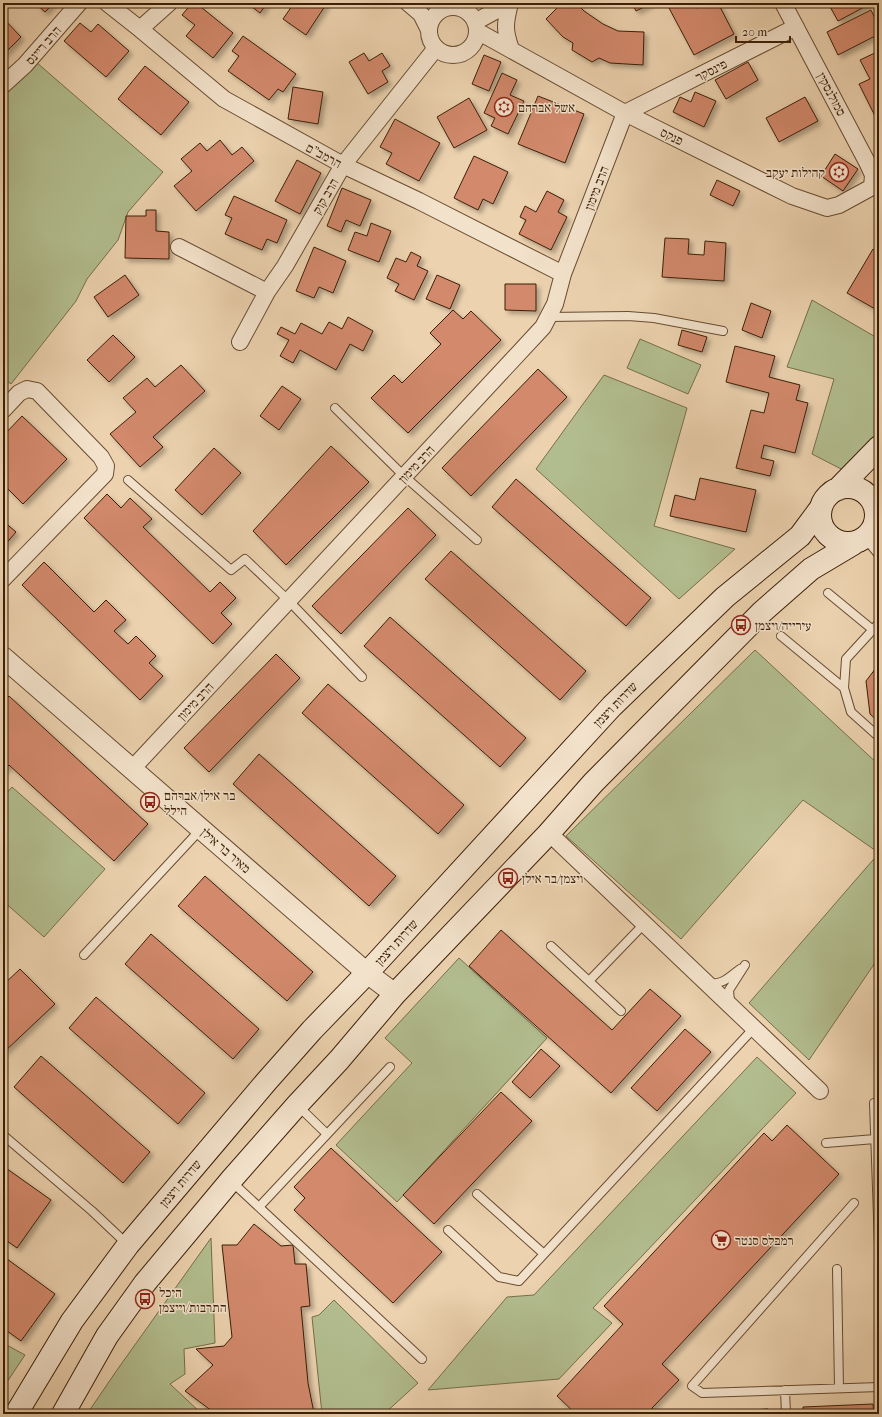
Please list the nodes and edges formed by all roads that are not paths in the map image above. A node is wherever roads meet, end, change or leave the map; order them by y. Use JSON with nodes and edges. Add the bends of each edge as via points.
{"nodes":[{"id":1,"x":79,"y":3,"type":"edge"},
{"id":2,"x":107,"y":3,"type":"edge"},
{"id":3,"x":168,"y":3,"type":"edge"},
{"id":4,"x":408,"y":3,"type":"edge"},
{"id":5,"x":510,"y":3,"type":"edge"},
{"id":6,"x":783,"y":3,"type":"edge"},
{"id":7,"x":454,"y":5,"type":"edge"},
{"id":8,"x":476,"y":26,"type":"junction"},
{"id":9,"x":796,"y":27,"type":"junction"},
{"id":10,"x":140,"y":29,"type":"junction"},
{"id":11,"x":428,"y":30,"type":"junction"},
{"id":12,"x":436,"y":48,"type":"junction"},
{"id":13,"x":511,"y":49,"type":"junction"},
{"id":14,"x":3,"y":85,"type":"edge"},
{"id":15,"x":626,"y":113,"type":"junction"},
{"id":16,"x":343,"y":166,"type":"junction"},
{"id":17,"x":876,"y":186,"type":"edge"},
{"id":18,"x":179,"y":248,"type":"dead end"},
{"id":19,"x":563,"y":274,"type":"junction"},
{"id":20,"x":267,"y":292,"type":"junction"},
{"id":21,"x":548,"y":317,"type":"junction"},
{"id":22,"x":723,"y":331,"type":"dead end"},
{"id":23,"x":240,"y":342,"type":"dead end"},
{"id":24,"x":334,"y":408,"type":"dead end"},
{"id":25,"x":3,"y":410,"type":"edge"},
{"id":26,"x":879,"y":447,"type":"edge"},
{"id":27,"x":404,"y":476,"type":"junction"},
{"id":28,"x":128,"y":480,"type":"dead end"},
{"id":29,"x":838,"y":489,"type":"junction"},
{"id":30,"x":878,"y":508,"type":"edge"},
{"id":31,"x":820,"y":509,"type":"junction"},
{"id":32,"x":477,"y":540,"type":"dead end"},
{"id":33,"x":859,"y":541,"type":"junction"},
{"id":34,"x":879,"y":555,"type":"edge"},
{"id":35,"x":3,"y":579,"type":"edge"},
{"id":36,"x":828,"y":594,"type":"dead end"},
{"id":37,"x":289,"y":601,"type":"junction"},
{"id":38,"x":879,"y":623,"type":"edge"},
{"id":39,"x":873,"y":630,"type":"junction"},
{"id":40,"x":781,"y":636,"type":"dead end"},
{"id":41,"x":5,"y":664,"type":"edge"},
{"id":42,"x":362,"y":677,"type":"dead end"},
{"id":43,"x":844,"y":688,"type":"junction"},
{"id":44,"x":879,"y":737,"type":"edge"},
{"id":45,"x":132,"y":769,"type":"junction"},
{"id":46,"x":201,"y":829,"type":"junction"},
{"id":47,"x":549,"y":833,"type":"junction"},
{"id":48,"x":644,"y":924,"type":"junction"},
{"id":49,"x":551,"y":946,"type":"dead end"},
{"id":50,"x":84,"y":955,"type":"dead end"},
{"id":51,"x":366,"y":973,"type":"junction"},
{"id":52,"x":589,"y":981,"type":"junction"},
{"id":53,"x":706,"y":982,"type":"junction"},
{"id":54,"x":395,"y":994,"type":"junction"},
{"id":55,"x":731,"y":1007,"type":"junction"},
{"id":56,"x":621,"y":1011,"type":"dead end"},
{"id":57,"x":754,"y":1028,"type":"junction"},
{"id":58,"x":390,"y":1067,"type":"dead end"},
{"id":59,"x":820,"y":1091,"type":"dead end"},
{"id":60,"x":874,"y":1102,"type":"dead end"},
{"id":61,"x":297,"y":1105,"type":"junction"},
{"id":62,"x":327,"y":1134,"type":"junction"},
{"id":63,"x":3,"y":1135,"type":"edge"},
{"id":64,"x":875,"y":1139,"type":"junction"},
{"id":65,"x":826,"y":1143,"type":"dead end"},
{"id":66,"x":231,"y":1180,"type":"junction"},
{"id":67,"x":477,"y":1194,"type":"dead end"},
{"id":68,"x":854,"y":1203,"type":"dead end"},
{"id":69,"x":259,"y":1207,"type":"junction"},
{"id":70,"x":448,"y":1230,"type":"dead end"},
{"id":71,"x":128,"y":1245,"type":"junction"},
{"id":72,"x":879,"y":1245,"type":"edge"},
{"id":73,"x":544,"y":1254,"type":"junction"},
{"id":74,"x":837,"y":1269,"type":"dead end"},
{"id":75,"x":422,"y":1359,"type":"dead end"},
{"id":76,"x":879,"y":1387,"type":"edge"},
{"id":77,"x":839,"y":1388,"type":"junction"},
{"id":78,"x":785,"y":1390,"type":"junction"},
{"id":79,"x":16,"y":1414,"type":"edge"},
{"id":80,"x":63,"y":1414,"type":"edge"},
{"id":81,"x":786,"y":1414,"type":"edge"}],
"edges":[{"from":1,"to":14,"type":"street","name":"הרב ריינס","via":[[25,66]]},
{"from":2,"to":10,"type":"street","name":"הרמב\"ם"},
{"from":3,"to":10,"type":"street"},
{"from":4,"to":11,"type":"street","via":[[421,14]]},
{"from":5,"to":8,"type":"street"},
{"from":5,"to":13,"type":"street","via":[[506,34]]},
{"from":6,"to":9,"type":"street","name":"סמולנסקין"},
{"from":7,"to":8,"type":"street","via":[[470,15]]},
{"from":7,"to":11,"type":"street","via":[[435,15]]},
{"from":8,"to":12,"type":"street","via":[[476,39],[472,46],[459,54],[447,54]]},
{"from":8,"to":13,"type":"street","name":"פנקס"},
{"from":9,"to":15,"type":"street","name":"פינסקר"},
{"from":9,"to":17,"type":"street","name":"סמולנסקין","via":[[867,162]]},
{"from":10,"to":16,"type":"street","name":"הרמב\"ם","via":[[224,99]]},
{"from":11,"to":12,"type":"street"},
{"from":12,"to":16,"type":"street","name":"הרב קוק"},
{"from":13,"to":15,"type":"street","name":"פנקס"},
{"from":15,"to":17,"type":"street","name":"פנקס","via":[[792,196],[827,208],[839,205]]},
{"from":15,"to":19,"type":"street","name":"הרב מימון"},
{"from":16,"to":19,"type":"street","name":"הרמב\"ם","via":[[419,201]]},
{"from":16,"to":20,"type":"street","name":"הרב קוק"},
{"from":18,"to":20,"type":"street"},
{"from":19,"to":21,"type":"street","name":"הרב מימון","via":[[555,304]]},
{"from":20,"to":23,"type":"street","name":"הרב קוק"},
{"from":21,"to":22,"type":"lane","via":[[654,318]]},
{"from":21,"to":27,"type":"street","name":"הרב מימון","via":[[543,327]]},
{"from":24,"to":27,"type":"lane"},
{"from":25,"to":35,"type":"street","via":[[19,392],[27,389],[37,391],[101,457],[106,466],[104,474]]},
{"from":26,"to":29,"type":"main road"},
{"from":27,"to":32,"type":"lane"},
{"from":27,"to":37,"type":"street","name":"הרב מימון"},
{"from":28,"to":37,"type":"lane","via":[[231,570],[245,559]]},
{"from":29,"to":30,"type":"main road","via":[[846,487],[862,491]]},
{"from":29,"to":31,"type":"main road","via":[[830,493]]},
{"from":30,"to":33,"type":"main road","via":[[875,526]]},
{"from":31,"to":33,"type":"main road","via":[[819,518],[827,535],[844,544]]},
{"from":31,"to":51,"type":"main road","name":"שדרות ויצמן","via":[[800,536],[725,597],[612,706]]},
{"from":33,"to":34,"type":"lane"},
{"from":33,"to":47,"type":"main road","via":[[811,569],[762,612],[593,783]]},
{"from":36,"to":39,"type":"lane"},
{"from":37,"to":42,"type":"lane"},
{"from":37,"to":45,"type":"street","name":"הרב מימון"},
{"from":38,"to":39,"type":"lane"},
{"from":39,"to":43,"type":"lane","via":[[846,659]]},
{"from":40,"to":43,"type":"lane"},
{"from":41,"to":45,"type":"street","name":"מאיר בר אילן"},
{"from":43,"to":44,"type":"lane","via":[[851,712]]},
{"from":45,"to":46,"type":"street","name":"מאיר בר אילן"},
{"from":46,"to":50,"type":"lane"},
{"from":46,"to":51,"type":"street","name":"מאיר בר אילן"},
{"from":47,"to":48,"type":"street"},
{"from":47,"to":54,"type":"main road"},
{"from":48,"to":52,"type":"lane"},
{"from":48,"to":53,"type":"street"},
{"from":49,"to":52,"type":"lane"},
{"from":51,"to":54,"type":"street","name":"מאיר בר אילן"},
{"from":51,"to":71,"type":"main road","name":"שדרות ויצמן","via":[[266,1082]]},
{"from":52,"to":56,"type":"lane"},
{"from":53,"to":55,"type":"street"},
{"from":53,"to":55,"type":"lane","via":[[722,982],[745,965],[729,990]]},
{"from":54,"to":61,"type":"main road"},
{"from":55,"to":57,"type":"street"},
{"from":57,"to":59,"type":"street"},
{"from":57,"to":73,"type":"lane"},
{"from":58,"to":62,"type":"lane"},
{"from":60,"to":64,"type":"lane"},
{"from":61,"to":62,"type":"lane"},
{"from":61,"to":66,"type":"main road"},
{"from":62,"to":69,"type":"lane"},
{"from":63,"to":71,"type":"lane"},
{"from":64,"to":65,"type":"lane"},
{"from":64,"to":72,"type":"lane"},
{"from":66,"to":69,"type":"lane"},
{"from":66,"to":80,"type":"main road","via":[[137,1295],[107,1336]]},
{"from":67,"to":73,"type":"lane"},
{"from":68,"to":78,"type":"lane","via":[[692,1386],[702,1393]]},
{"from":69,"to":75,"type":"lane"},
{"from":70,"to":73,"type":"lane","via":[[499,1277],[519,1281]]},
{"from":71,"to":79,"type":"main road","name":"שדרות ויצמן","via":[[72,1321]]},
{"from":74,"to":77,"type":"lane"},
{"from":76,"to":77,"type":"lane"},
{"from":77,"to":78,"type":"lane"},
{"from":78,"to":81,"type":"lane"}]}
